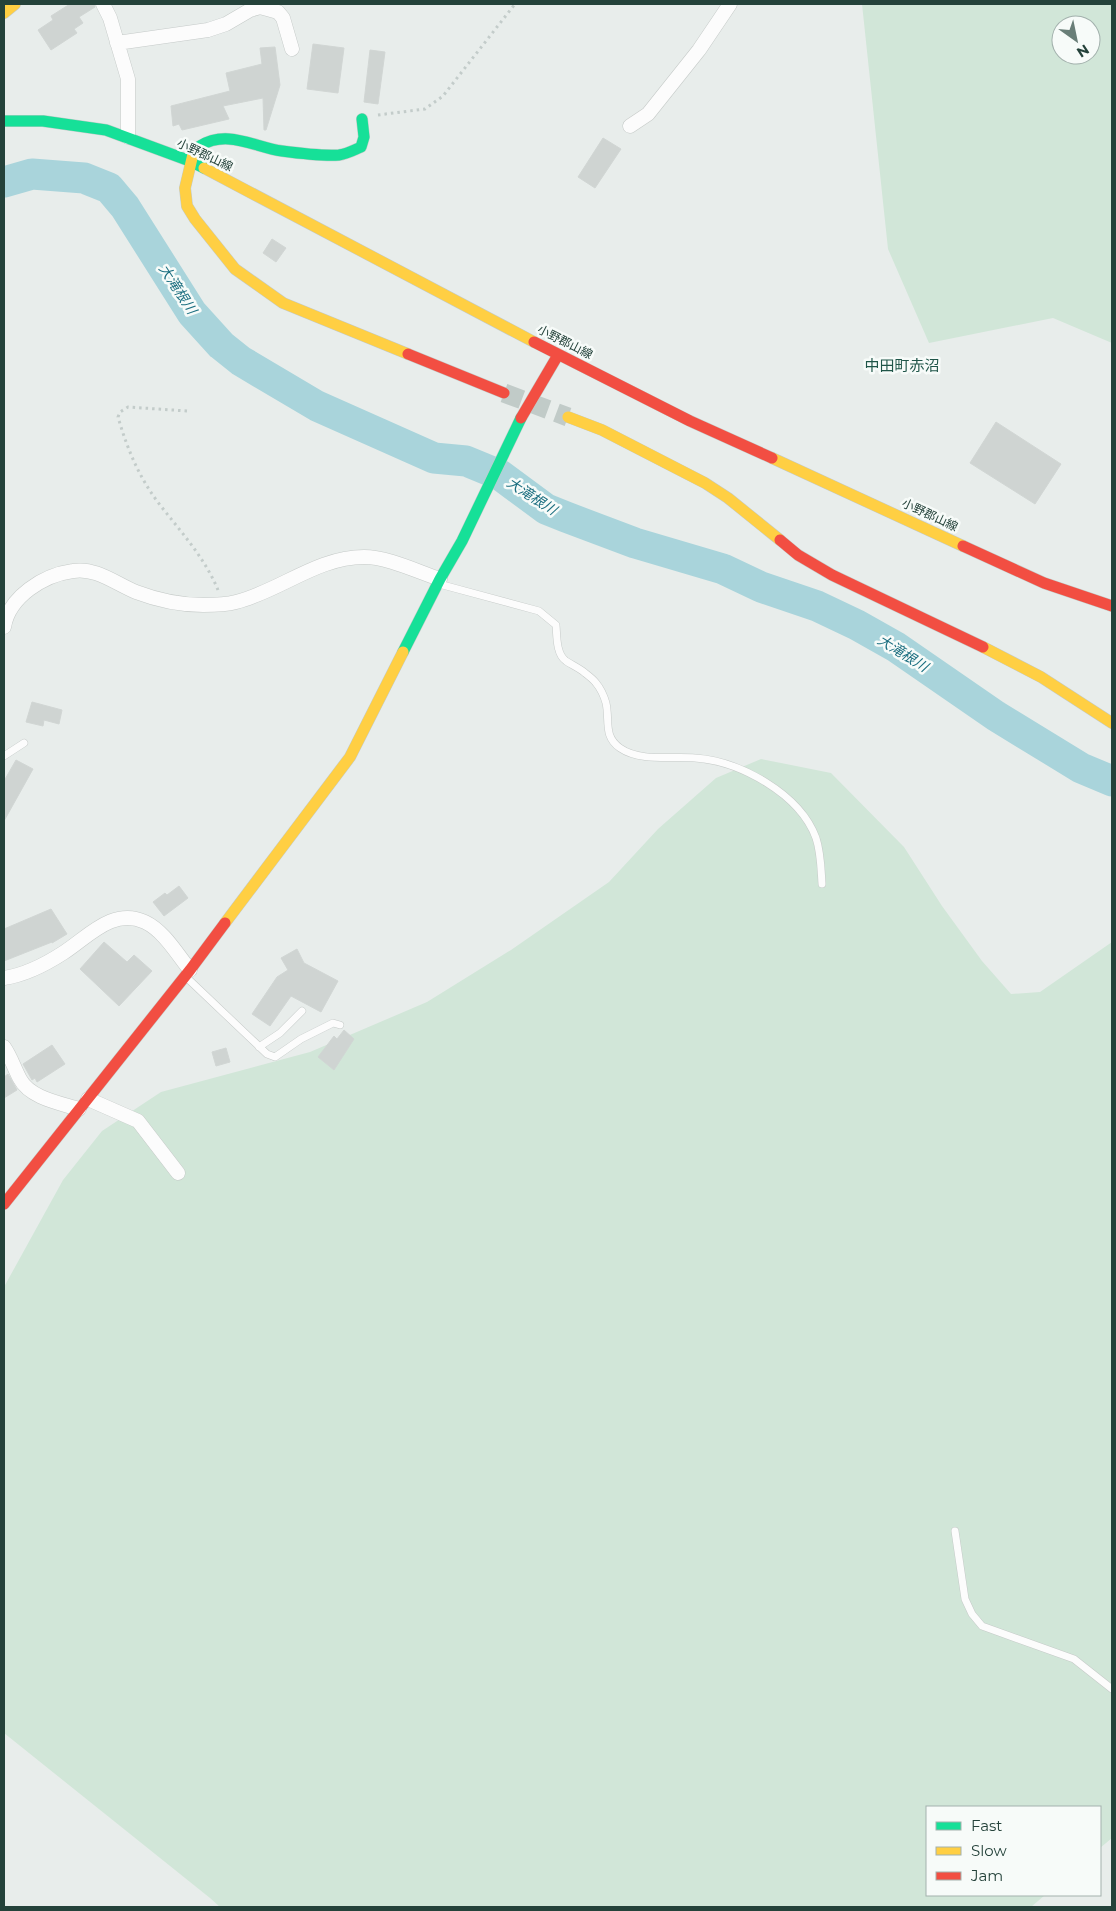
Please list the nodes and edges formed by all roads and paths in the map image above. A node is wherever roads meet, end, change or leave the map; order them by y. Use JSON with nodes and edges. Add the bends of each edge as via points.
{"nodes":[{"id":1,"x":15,"y":4,"type":"edge"},
{"id":2,"x":103,"y":4,"type":"edge"},
{"id":3,"x":515,"y":4,"type":"edge"},
{"id":4,"x":730,"y":4,"type":"edge"},
{"id":5,"x":4,"y":13,"type":"edge"},
{"id":6,"x":117,"y":43,"type":"junction"},
{"id":7,"x":292,"y":49,"type":"dead end"},
{"id":8,"x":362,"y":120,"type":"joint"},
{"id":9,"x":4,"y":121,"type":"edge"},
{"id":10,"x":630,"y":126,"type":"dead end"},
{"id":11,"x":128,"y":137,"type":"junction"},
{"id":12,"x":190,"y":161,"type":"junction"},
{"id":13,"x":558,"y":355,"type":"junction"},
{"id":14,"x":504,"y":393,"type":"tunnel mouth"},
{"id":15,"x":187,"y":411,"type":"dead end"},
{"id":16,"x":568,"y":417,"type":"tunnel mouth"},
{"id":17,"x":439,"y":582,"type":"junction"},
{"id":18,"x":216,"y":605,"type":"junction"},
{"id":19,"x":1112,"y":606,"type":"edge"},
{"id":20,"x":4,"y":622,"type":"edge"},
{"id":21,"x":1112,"y":723,"type":"edge"},
{"id":22,"x":24,"y":743,"type":"dead end"},
{"id":23,"x":4,"y":756,"type":"edge"},
{"id":24,"x":822,"y":884,"type":"dead end"},
{"id":25,"x":187,"y":973,"type":"junction"},
{"id":26,"x":4,"y":978,"type":"edge"},
{"id":27,"x":302,"y":1011,"type":"dead end"},
{"id":28,"x":340,"y":1025,"type":"dead end"},
{"id":29,"x":4,"y":1047,"type":"edge"},
{"id":30,"x":259,"y":1047,"type":"junction"},
{"id":31,"x":83,"y":1104,"type":"junction"},
{"id":32,"x":178,"y":1173,"type":"dead end"},
{"id":33,"x":9,"y":1189,"type":"edge"},
{"id":34,"x":4,"y":1204,"type":"edge"},
{"id":35,"x":955,"y":1531,"type":"dead end"},
{"id":36,"x":1112,"y":1689,"type":"edge"}],
"edges":[{"from":1,"to":5,"type":"street"},
{"from":2,"to":6,"type":"street"},
{"from":3,"to":8,"type":"path","via":[[453,84],[433,104],[425,109],[381,114]]},
{"from":4,"to":10,"type":"street","via":[[699,50],[648,114]]},
{"from":6,"to":7,"type":"street","via":[[208,30],[260,7],[278,12],[283,18]]},
{"from":6,"to":11,"type":"street","via":[[128,80]]},
{"from":8,"to":12,"type":"street","via":[[364,137],[361,147],[349,154],[281,151],[222,138],[194,150]]},
{"from":9,"to":11,"type":"street","name":"小野郡山線","via":[[43,121],[106,130]]},
{"from":11,"to":12,"type":"street","name":"小野郡山線"},
{"from":12,"to":13,"type":"street","name":"小野郡山線"},
{"from":12,"to":14,"type":"street","via":[[185,188],[187,206],[235,269],[283,304]]},
{"from":13,"to":17,"type":"street","via":[[526,409]]},
{"from":13,"to":19,"type":"street","name":"小野郡山線","via":[[699,425],[1044,583]]},
{"from":15,"to":18,"type":"path","via":[[128,407],[118,417],[135,466],[156,500],[185,534],[214,582],[219,594]]},
{"from":16,"to":21,"type":"street","via":[[602,430],[704,482],[798,555],[832,575],[1006,658]]},
{"from":17,"to":18,"type":"street","via":[[394,563],[366,557],[352,558],[314,568],[237,602]]},
{"from":17,"to":24,"type":"lane","via":[[539,611],[556,625],[557,643],[564,660],[595,680],[602,691],[612,742],[622,750],[641,756],[714,761],[762,780],[784,796],[804,815],[816,839]]},
{"from":17,"to":25,"type":"street","via":[[350,757]]},
{"from":18,"to":20,"type":"street","via":[[176,603],[136,592],[90,571],[74,570],[32,586],[16,601]]},
{"from":22,"to":23,"type":"lane"},
{"from":25,"to":26,"type":"street","via":[[163,936],[145,922],[118,919],[92,931],[56,957],[18,976]]},
{"from":25,"to":30,"type":"lane"},
{"from":25,"to":31,"type":"street"},
{"from":27,"to":30,"type":"lane","via":[[280,1033]]},
{"from":28,"to":30,"type":"lane","via":[[333,1023],[275,1057]]},
{"from":29,"to":31,"type":"street","via":[[20,1080],[31,1092],[60,1103]]},
{"from":31,"to":32,"type":"street","via":[[138,1121]]},
{"from":31,"to":33,"type":"street"},
{"from":33,"to":34,"type":"street"},
{"from":35,"to":36,"type":"lane","via":[[965,1599],[982,1626],[1074,1659]]}]}
